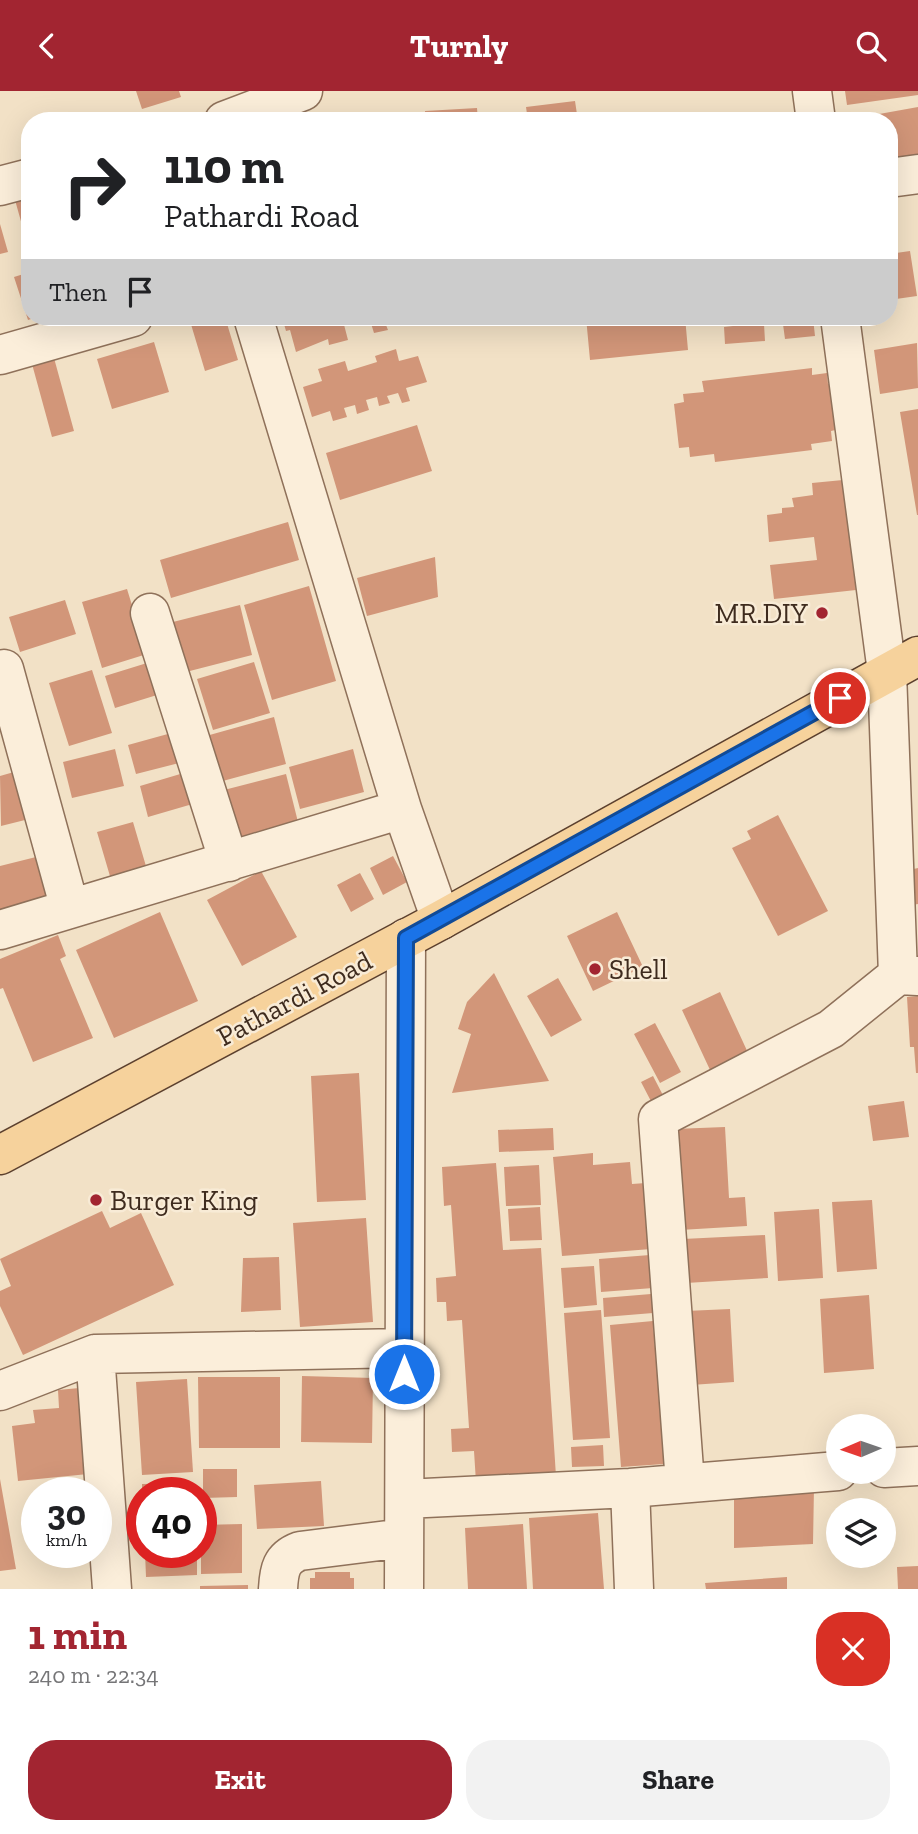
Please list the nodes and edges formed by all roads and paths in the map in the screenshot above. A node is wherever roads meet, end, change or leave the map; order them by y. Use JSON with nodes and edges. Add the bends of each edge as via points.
{"nodes":[{"id":1,"x":303,"y":91,"type":"edge"},
{"id":2,"x":812,"y":91,"type":"edge"},
{"id":3,"x":247,"y":112,"type":"edge"},
{"id":4,"x":815,"y":112,"type":"edge"},
{"id":5,"x":918,"y":174,"type":"edge"},
{"id":6,"x":898,"y":177,"type":"edge"},
{"id":7,"x":21,"y":180,"type":"edge"},
{"id":8,"x":0,"y":186,"type":"edge"},
{"id":9,"x":102,"y":326,"type":"edge"},
{"id":10,"x":256,"y":326,"type":"edge"},
{"id":11,"x":842,"y":326,"type":"edge"},
{"id":12,"x":0,"y":355,"type":"edge"},
{"id":13,"x":150,"y":613,"type":"dead end"},
{"id":14,"x":902,"y":664,"type":"edge"},
{"id":15,"x":4,"y":669,"type":"dead end"},
{"id":16,"x":402,"y":809,"type":"junction"},
{"id":17,"x":229,"y":862,"type":"junction"},
{"id":18,"x":70,"y":909,"type":"junction"},
{"id":19,"x":441,"y":920,"type":"junction"},
{"id":20,"x":0,"y":930,"type":"edge"},
{"id":21,"x":406,"y":938,"type":"junction"},
{"id":22,"x":908,"y":976,"type":"edge"},
{"id":23,"x":0,"y":1155,"type":"edge"},
{"id":24,"x":404,"y":1348,"type":"junction"},
{"id":25,"x":95,"y":1354,"type":"junction"},
{"id":26,"x":0,"y":1391,"type":"edge"},
{"id":27,"x":918,"y":1465,"type":"edge"},
{"id":28,"x":896,"y":1467,"type":"edge"},
{"id":29,"x":826,"y":1472,"type":"edge"},
{"id":30,"x":685,"y":1483,"type":"junction"},
{"id":31,"x":631,"y":1488,"type":"junction"},
{"id":32,"x":405,"y":1499,"type":"junction"},
{"id":33,"x":404,"y":1538,"type":"junction"},
{"id":34,"x":112,"y":1589,"type":"edge"},
{"id":35,"x":278,"y":1589,"type":"edge"},
{"id":36,"x":404,"y":1589,"type":"edge"},
{"id":37,"x":634,"y":1589,"type":"edge"}],
"edges":[{"from":1,"to":3,"type":"street"},
{"from":2,"to":4,"type":"street"},
{"from":5,"to":6,"type":"street"},
{"from":7,"to":8,"type":"street"},
{"from":9,"to":12,"type":"street"},
{"from":10,"to":16,"type":"street"},
{"from":11,"to":14,"type":"street"},
{"from":13,"to":17,"type":"street"},
{"from":14,"to":19,"type":"main road","name":"Pathardi Road"},
{"from":14,"to":22,"type":"street"},
{"from":15,"to":18,"type":"street"},
{"from":16,"to":17,"type":"street"},
{"from":16,"to":19,"type":"street"},
{"from":17,"to":18,"type":"street"},
{"from":18,"to":20,"type":"street"},
{"from":19,"to":21,"type":"main road","name":"Pathardi Road"},
{"from":21,"to":23,"type":"main road","name":"Pathardi Road"},
{"from":21,"to":24,"type":"street"},
{"from":22,"to":30,"type":"street","via":[[831,1029],[658,1119]]},
{"from":24,"to":25,"type":"street"},
{"from":24,"to":32,"type":"street"},
{"from":25,"to":26,"type":"street"},
{"from":25,"to":34,"type":"street"},
{"from":27,"to":28,"type":"street"},
{"from":29,"to":30,"type":"street"},
{"from":30,"to":31,"type":"street"},
{"from":31,"to":32,"type":"street"},
{"from":31,"to":37,"type":"street"},
{"from":32,"to":33,"type":"street"},
{"from":33,"to":35,"type":"street","via":[[289,1555],[281,1565]]},
{"from":33,"to":36,"type":"street"}]}
